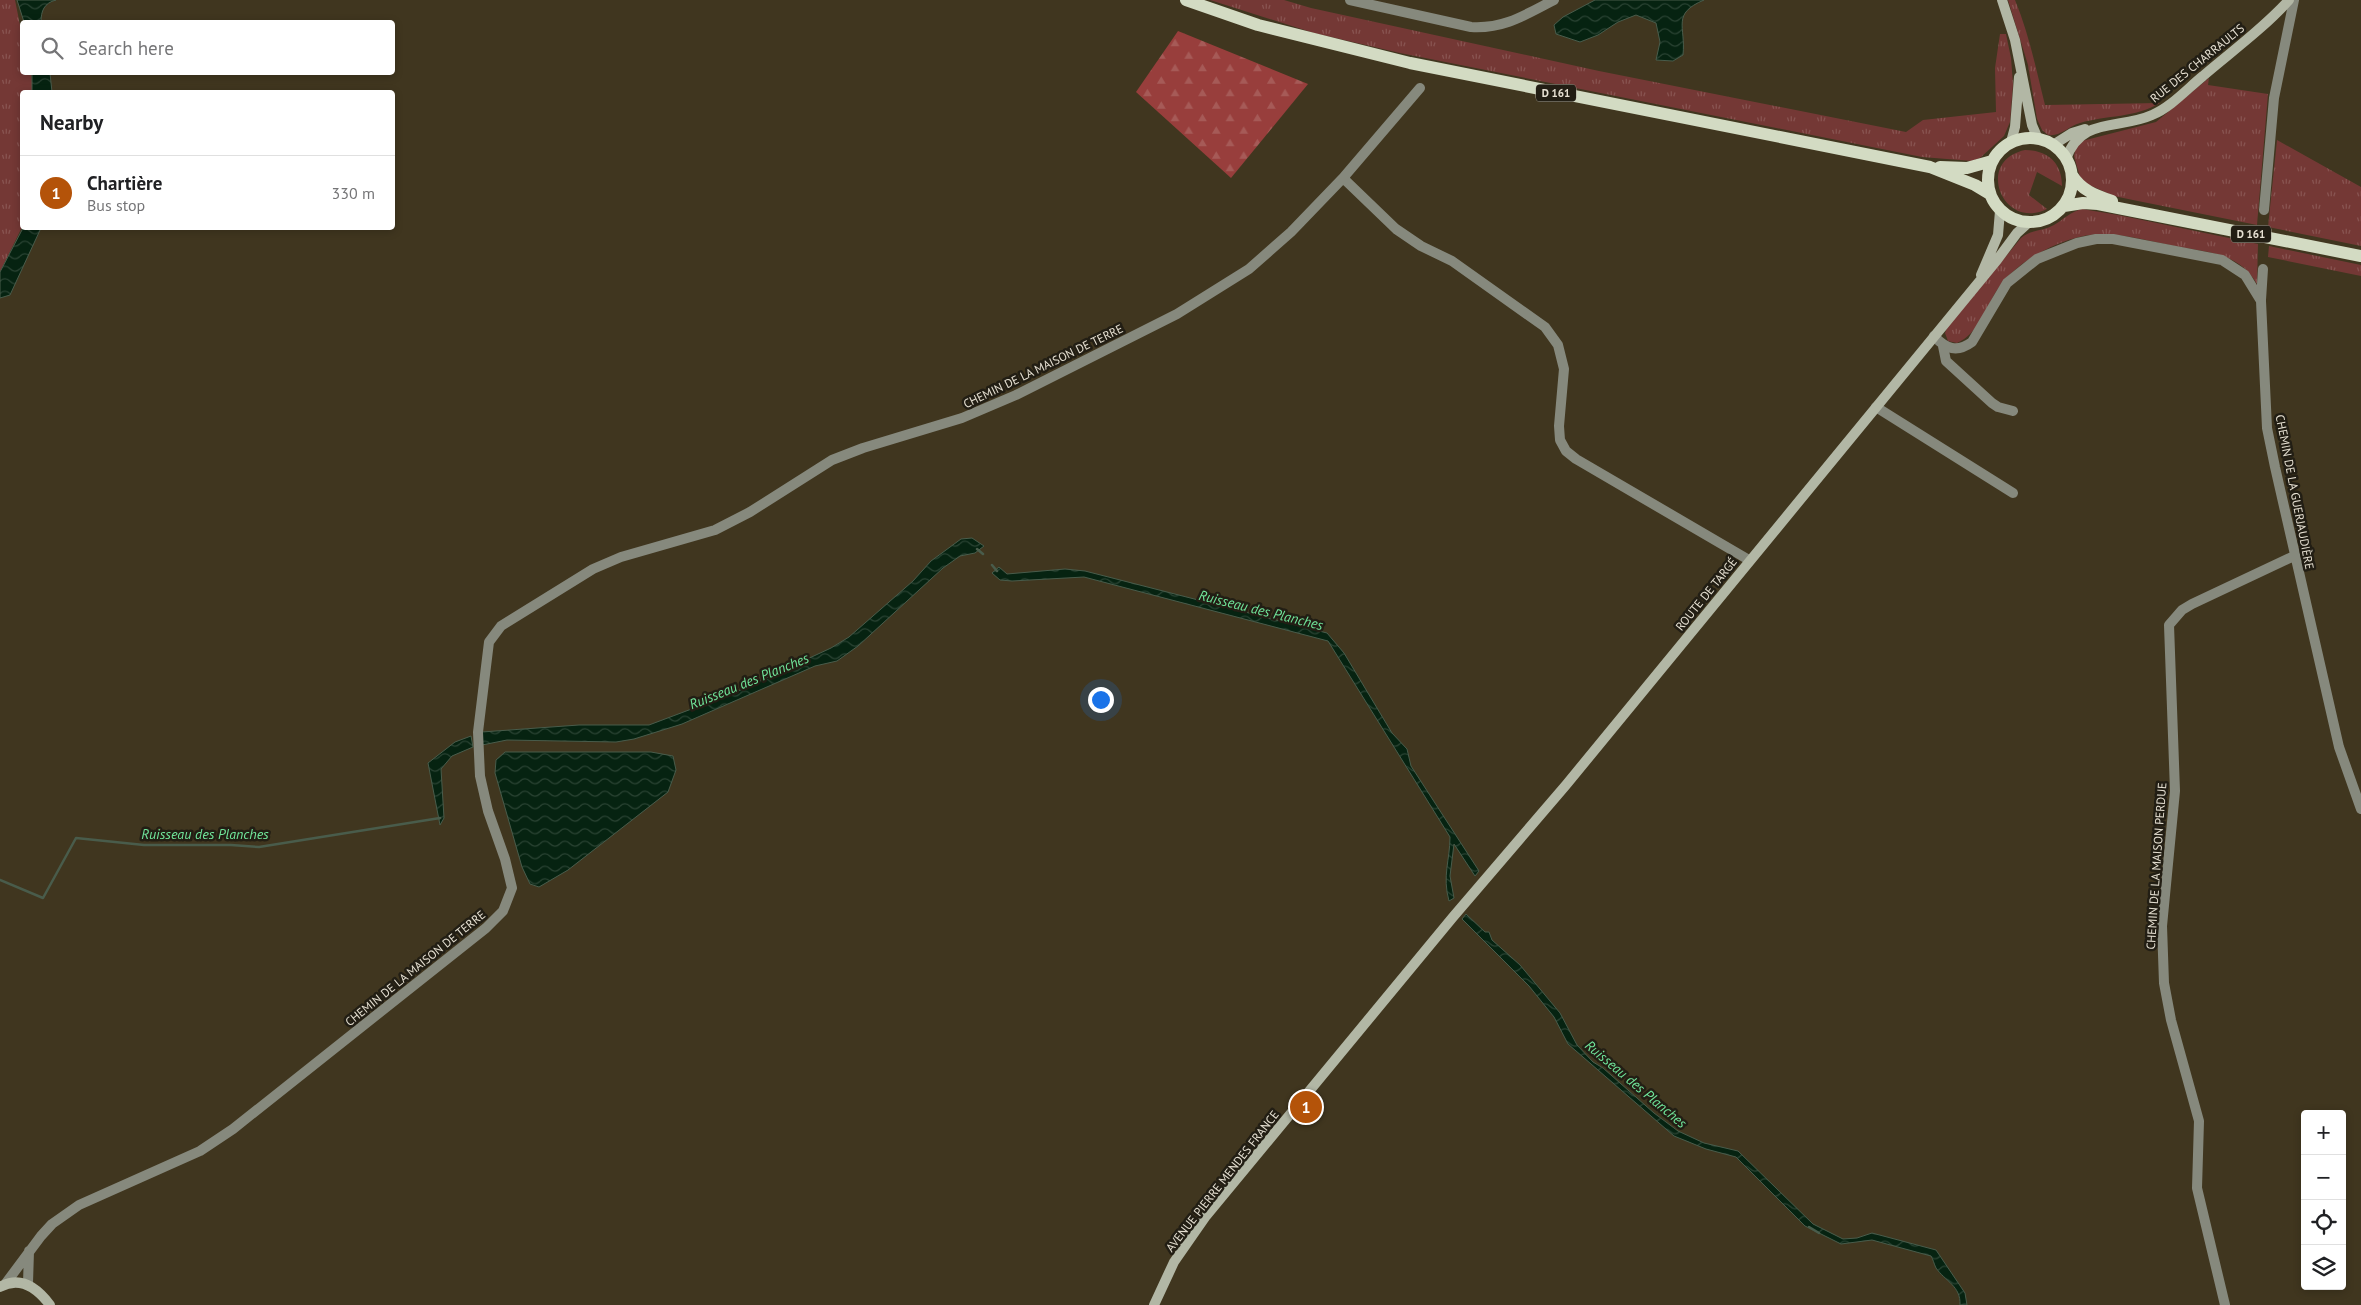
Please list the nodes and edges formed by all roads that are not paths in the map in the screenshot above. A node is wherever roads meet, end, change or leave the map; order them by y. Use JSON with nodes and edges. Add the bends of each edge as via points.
{"nodes":[{"id":1,"x":1186,"y":0,"type":"edge"},
{"id":2,"x":1350,"y":0,"type":"edge"},
{"id":3,"x":1554,"y":0,"type":"edge"},
{"id":4,"x":2002,"y":0,"type":"edge"},
{"id":5,"x":2289,"y":0,"type":"edge"},
{"id":6,"x":2294,"y":0,"type":"edge"},
{"id":7,"x":2019,"y":63,"type":"junction"},
{"id":8,"x":1420,"y":88,"type":"dead end"},
{"id":9,"x":2101,"y":127,"type":"junction"},
{"id":10,"x":2038,"y":139,"type":"junction"},
{"id":11,"x":2011,"y":142,"type":"junction"},
{"id":12,"x":2053,"y":145,"type":"junction"},
{"id":13,"x":2066,"y":159,"type":"junction"},
{"id":14,"x":1992,"y":161,"type":"junction"},
{"id":15,"x":1930,"y":168,"type":"junction"},
{"id":16,"x":2072,"y":175,"type":"junction"},
{"id":17,"x":1343,"y":178,"type":"junction"},
{"id":18,"x":1990,"y":194,"type":"junction"},
{"id":19,"x":2064,"y":206,"type":"junction"},
{"id":20,"x":2264,"y":210,"type":"dead end"},
{"id":21,"x":2000,"y":211,"type":"junction"},
{"id":22,"x":2140,"y":211,"type":"junction"},
{"id":23,"x":2028,"y":223,"type":"junction"},
{"id":24,"x":2361,"y":256,"type":"edge"},
{"id":25,"x":2262,"y":269,"type":"dead end"},
{"id":26,"x":1976,"y":285,"type":"junction"},
{"id":27,"x":2261,"y":301,"type":"junction"},
{"id":28,"x":1934,"y":336,"type":"junction"},
{"id":29,"x":1943,"y":346,"type":"junction"},
{"id":30,"x":1876,"y":407,"type":"junction"},
{"id":31,"x":2013,"y":411,"type":"dead end"},
{"id":32,"x":2013,"y":493,"type":"dead end"},
{"id":33,"x":2294,"y":556,"type":"junction"},
{"id":34,"x":1749,"y":560,"type":"junction"},
{"id":35,"x":2361,"y":809,"type":"edge"},
{"id":36,"x":1453,"y":917,"type":"joint"},
{"id":37,"x":29,"y":1251,"type":"junction"},
{"id":38,"x":28,"y":1283,"type":"junction"},
{"id":39,"x":3,"y":1285,"type":"edge"},
{"id":40,"x":50,"y":1305,"type":"edge"},
{"id":41,"x":1154,"y":1305,"type":"edge"},
{"id":42,"x":2225,"y":1305,"type":"edge"}],
"edges":[{"from":1,"to":15,"type":"main road","number":"D 161","via":[[1258,25],[1410,63]]},
{"from":2,"to":3,"type":"street","via":[[1471,27],[1489,28],[1507,23]]},
{"from":4,"to":7,"type":"street","via":[[2010,20]]},
{"from":5,"to":9,"type":"street","name":"RUE DES CHARRAULTS","via":[[2162,110],[2138,120]]},
{"from":6,"to":20,"type":"street","via":[[2274,98]]},
{"from":7,"to":10,"type":"street"},
{"from":7,"to":11,"type":"street","via":[[2015,128]]},
{"from":8,"to":17,"type":"street","name":"CHEMIN DE LA MAISON DE TERRE"},
{"from":9,"to":12,"type":"street","via":[[2072,133]]},
{"from":9,"to":13,"type":"street","name":"RUE DES CHARRAULTS","via":[[2080,136],[2071,145]]},
{"from":10,"to":11,"type":"main road","via":[[2024,138]]},
{"from":10,"to":12,"type":"main road"},
{"from":11,"to":14,"type":"main road"},
{"from":12,"to":13,"type":"main road"},
{"from":13,"to":16,"type":"main road"},
{"from":14,"to":15,"type":"main road","number":"D 161","via":[[1966,168]]},
{"from":14,"to":18,"type":"main road","via":[[1988,178]]},
{"from":15,"to":18,"type":"main road","number":"D 161"},
{"from":16,"to":19,"type":"main road","via":[[2072,186]]},
{"from":16,"to":22,"type":"main road","number":"D 161","via":[[2085,190]]},
{"from":17,"to":34,"type":"street","via":[[1396,229],[1452,261],[1545,327],[1558,345],[1564,369],[1558,426],[1566,451]]},
{"from":17,"to":37,"type":"street","name":"CHEMIN DE LA MAISON DE TERRE","via":[[1292,232],[1249,269],[1177,314],[1016,395],[962,418],[832,460],[750,512],[714,530],[621,557],[593,569],[501,626],[489,642],[478,732],[480,776],[512,888],[503,911],[486,928],[233,1129],[200,1151],[79,1205],[52,1224]]},
{"from":18,"to":21,"type":"main road"},
{"from":19,"to":22,"type":"main road","number":"D 161","via":[[2083,203]]},
{"from":19,"to":23,"type":"main road","via":[[2054,216]]},
{"from":21,"to":23,"type":"main road"},
{"from":21,"to":26,"type":"street","name":"ROUTE DE TARGÉ","via":[[1998,235]]},
{"from":22,"to":24,"type":"main road","number":"D 161"},
{"from":23,"to":26,"type":"street","name":"ROUTE DE TARGÉ"},
{"from":25,"to":27,"type":"street"},
{"from":26,"to":28,"type":"street","name":"ROUTE DE TARGÉ"},
{"from":27,"to":29,"type":"street","name":"CHEMIN DE LA GUERJAUDIÈRE","via":[[2245,275],[2222,260],[2114,240],[2096,240],[2078,243],[2037,259],[2007,282],[1972,342],[1964,347]]},
{"from":27,"to":33,"type":"street","name":"CHEMIN DE LA GUERJAUDIÈRE","via":[[2267,428]]},
{"from":28,"to":29,"type":"street"},
{"from":28,"to":30,"type":"street","name":"ROUTE DE TARGÉ"},
{"from":29,"to":31,"type":"street","via":[[1949,365],[1992,403]]},
{"from":30,"to":32,"type":"street"},
{"from":30,"to":34,"type":"street","name":"ROUTE DE TARGÉ"},
{"from":33,"to":35,"type":"street","name":"CHEMIN DE LA GUERJAUDIÈRE","via":[[2339,747]]},
{"from":33,"to":42,"type":"street","name":"CHEMIN DE LA MAISON PERDUE","via":[[2192,604],[2169,625],[2175,791],[2162,926],[2164,983],[2199,1121],[2197,1188]]},
{"from":34,"to":36,"type":"street","name":"ROUTE DE TARGÉ","via":[[1566,785]]},
{"from":36,"to":41,"type":"street","name":"AVENUE PIERRE MENDES FRANCE","via":[[1194,1233],[1174,1262]]},
{"from":37,"to":38,"type":"street"},
{"from":37,"to":39,"type":"street","name":"CHEMIN DE LA MAISON DE TERRE"},
{"from":38,"to":39,"type":"street"},
{"from":38,"to":40,"type":"street"}]}
